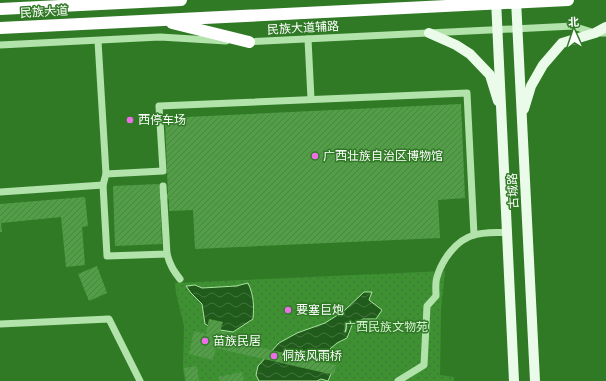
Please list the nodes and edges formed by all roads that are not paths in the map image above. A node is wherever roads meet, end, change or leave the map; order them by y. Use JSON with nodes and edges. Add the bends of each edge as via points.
{"nodes":[{"id":1,"x":181,"y":0,"type":"edge"},
{"id":2,"x":568,"y":0,"type":"edge"},
{"id":3,"x":516,"y":1,"type":"edge"},
{"id":4,"x":496,"y":2,"type":"edge"},
{"id":5,"x":0,"y":9,"type":"edge"},
{"id":6,"x":159,"y":20,"type":"junction"},
{"id":7,"x":606,"y":26,"type":"edge"},
{"id":8,"x":0,"y":28,"type":"edge"},
{"id":9,"x":517,"y":28,"type":"junction"},
{"id":10,"x":498,"y":29,"type":"junction"},
{"id":11,"x":429,"y":33,"type":"junction"},
{"id":12,"x":606,"y":33,"type":"edge"},
{"id":13,"x":595,"y":34,"type":"junction"},
{"id":14,"x":308,"y":39,"type":"junction"},
{"id":15,"x":98,"y":40,"type":"junction"},
{"id":16,"x":249,"y":42,"type":"junction"},
{"id":17,"x":0,"y":45,"type":"edge"},
{"id":18,"x":311,"y":100,"type":"junction"},
{"id":19,"x":522,"y":114,"type":"junction"},
{"id":20,"x":502,"y":115,"type":"junction"},
{"id":21,"x":106,"y":174,"type":"junction"},
{"id":22,"x":103,"y":185,"type":"junction"},
{"id":23,"x":163,"y":186,"type":"dead end"},
{"id":24,"x":0,"y":192,"type":"edge"},
{"id":25,"x":508,"y":232,"type":"junction"},
{"id":26,"x":474,"y":235,"type":"junction"},
{"id":27,"x":167,"y":254,"type":"junction"},
{"id":28,"x":180,"y":279,"type":"dead end"},
{"id":29,"x":0,"y":324,"type":"edge"},
{"id":30,"x":140,"y":381,"type":"edge"},
{"id":31,"x":398,"y":381,"type":"edge"},
{"id":32,"x":514,"y":381,"type":"edge"},
{"id":33,"x":535,"y":381,"type":"edge"}],
"edges":[{"from":1,"to":5,"type":"highway","name":"民族大道"},
{"from":2,"to":3,"type":"highway","name":"民族大道"},
{"from":3,"to":4,"type":"highway","name":"民族大道"},
{"from":3,"to":9,"type":"main road","name":"古城路"},
{"from":4,"to":6,"type":"highway","name":"民族大道"},
{"from":4,"to":10,"type":"main road","name":"古城路"},
{"from":6,"to":8,"type":"highway","name":"民族大道"},
{"from":6,"to":16,"type":"highway"},
{"from":7,"to":13,"type":"main road"},
{"from":9,"to":10,"type":"street","name":"民族大道辅路"},
{"from":9,"to":13,"type":"street","name":"民族大道辅路","via":[[573,26]]},
{"from":9,"to":19,"type":"main road","name":"古城路"},
{"from":10,"to":11,"type":"street","name":"民族大道辅路"},
{"from":10,"to":20,"type":"main road","name":"古城路"},
{"from":11,"to":14,"type":"street","name":"民族大道辅路"},
{"from":11,"to":20,"type":"main road","via":[[470,54],[490,75]]},
{"from":12,"to":13,"type":"street","name":"民族大道辅路"},
{"from":13,"to":19,"type":"main road","via":[[562,43],[531,86]]},
{"from":14,"to":16,"type":"street","name":"民族大道辅路"},
{"from":14,"to":18,"type":"street"},
{"from":15,"to":16,"type":"street","name":"民族大道辅路","via":[[160,38]]},
{"from":15,"to":17,"type":"street","name":"民族大道辅路"},
{"from":15,"to":21,"type":"street"},
{"from":18,"to":21,"type":"street","via":[[159,106],[162,171]]},
{"from":18,"to":26,"type":"street","via":[[467,93]]},
{"from":19,"to":33,"type":"main road","name":"古城路"},
{"from":20,"to":25,"type":"main road","name":"古城路"},
{"from":21,"to":22,"type":"street"},
{"from":22,"to":24,"type":"street"},
{"from":22,"to":27,"type":"street","via":[[107,256]]},
{"from":23,"to":27,"type":"street"},
{"from":25,"to":26,"type":"street"},
{"from":25,"to":32,"type":"main road","name":"古城路"},
{"from":26,"to":31,"type":"street","via":[[455,246],[442,265],[437,278],[436,296],[426,306],[424,365]]},
{"from":27,"to":28,"type":"street","via":[[172,268]]},
{"from":29,"to":30,"type":"street","via":[[109,319]]}]}
